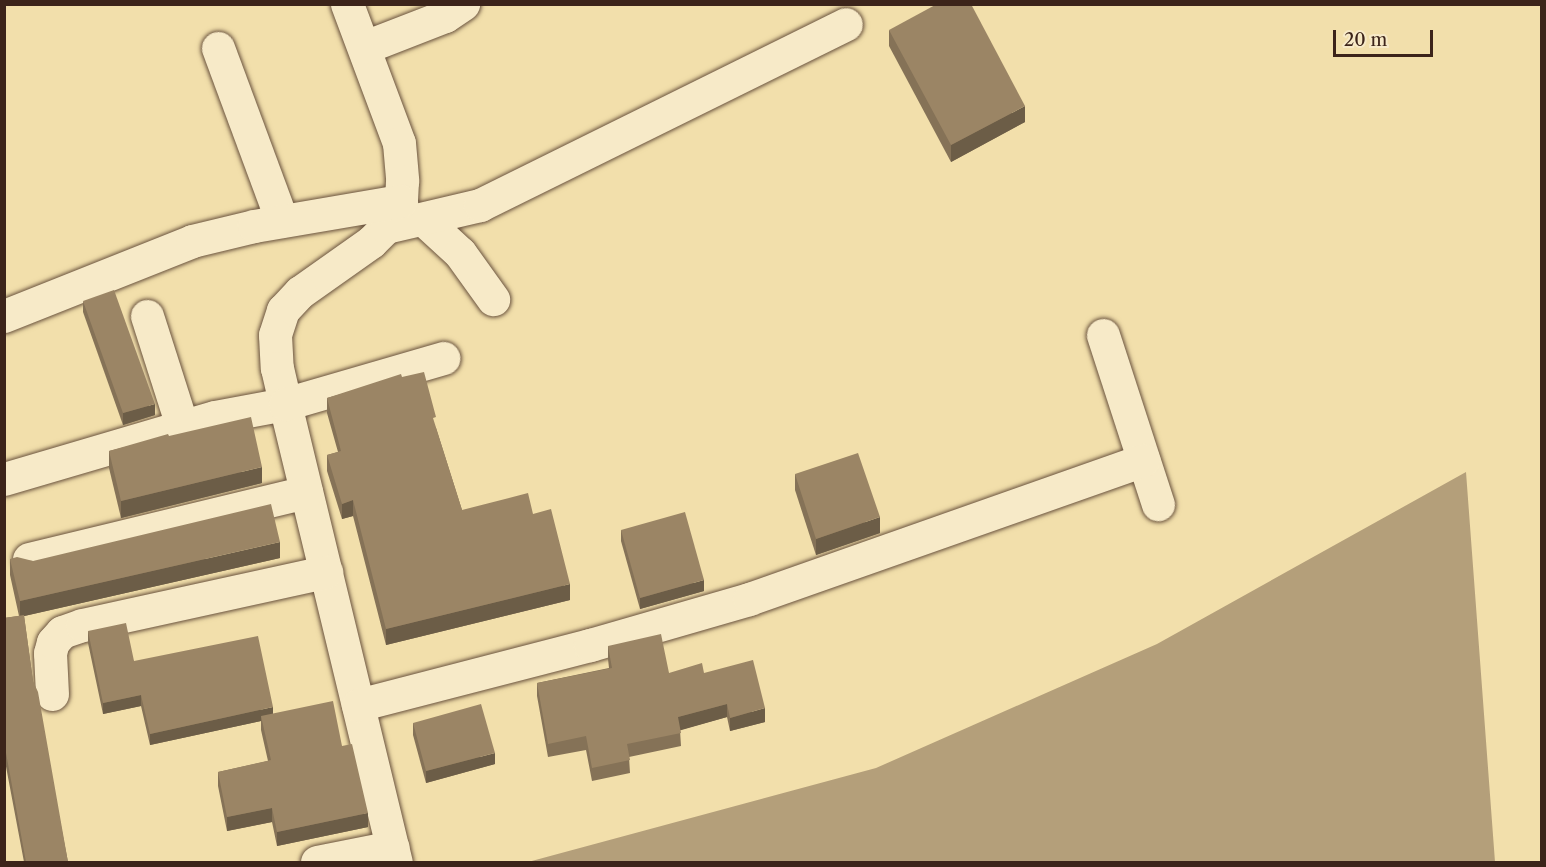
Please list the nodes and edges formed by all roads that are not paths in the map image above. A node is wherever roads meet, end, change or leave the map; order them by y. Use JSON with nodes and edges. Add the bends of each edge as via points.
{"nodes":[{"id":1,"x":347,"y":4,"type":"edge"},
{"id":2,"x":463,"y":4,"type":"edge"},
{"id":3,"x":846,"y":24,"type":"dead end"},
{"id":4,"x":365,"y":47,"type":"junction"},
{"id":5,"x":218,"y":48,"type":"dead end"},
{"id":6,"x":403,"y":216,"type":"junction"},
{"id":7,"x":282,"y":221,"type":"junction"},
{"id":8,"x":493,"y":299,"type":"dead end"},
{"id":9,"x":4,"y":315,"type":"edge"},
{"id":10,"x":147,"y":316,"type":"dead end"},
{"id":11,"x":1103,"y":335,"type":"dead end"},
{"id":12,"x":443,"y":358,"type":"dead end"},
{"id":13,"x":285,"y":404,"type":"junction"},
{"id":14,"x":182,"y":426,"type":"junction"},
{"id":15,"x":1143,"y":460,"type":"junction"},
{"id":16,"x":4,"y":479,"type":"edge"},
{"id":17,"x":306,"y":492,"type":"junction"},
{"id":18,"x":1158,"y":504,"type":"dead end"},
{"id":19,"x":29,"y":560,"type":"edge"},
{"id":20,"x":326,"y":572,"type":"junction"},
{"id":21,"x":52,"y":694,"type":"dead end"},
{"id":22,"x":358,"y":705,"type":"junction"},
{"id":23,"x":394,"y":855,"type":"edge"},
{"id":24,"x":317,"y":862,"type":"edge"}],
"edges":[{"from":1,"to":4,"type":"street"},
{"from":2,"to":4,"type":"street","via":[[445,16]]},
{"from":3,"to":6,"type":"street","via":[[480,205]]},
{"from":4,"to":6,"type":"street","via":[[399,143]]},
{"from":5,"to":7,"type":"street"},
{"from":6,"to":7,"type":"street"},
{"from":6,"to":8,"type":"street","via":[[460,253]]},
{"from":6,"to":13,"type":"street","via":[[300,292],[283,310],[274,335]]},
{"from":7,"to":9,"type":"street","via":[[192,241]]},
{"from":10,"to":14,"type":"street"},
{"from":11,"to":15,"type":"street"},
{"from":12,"to":13,"type":"street"},
{"from":13,"to":14,"type":"street"},
{"from":13,"to":17,"type":"street"},
{"from":14,"to":16,"type":"street"},
{"from":15,"to":18,"type":"street"},
{"from":15,"to":22,"type":"street","via":[[749,600]]},
{"from":17,"to":19,"type":"street"},
{"from":17,"to":20,"type":"street"},
{"from":20,"to":21,"type":"street","via":[[62,632],[50,653]]},
{"from":20,"to":22,"type":"street"},
{"from":22,"to":23,"type":"street"},
{"from":23,"to":24,"type":"street"}]}
